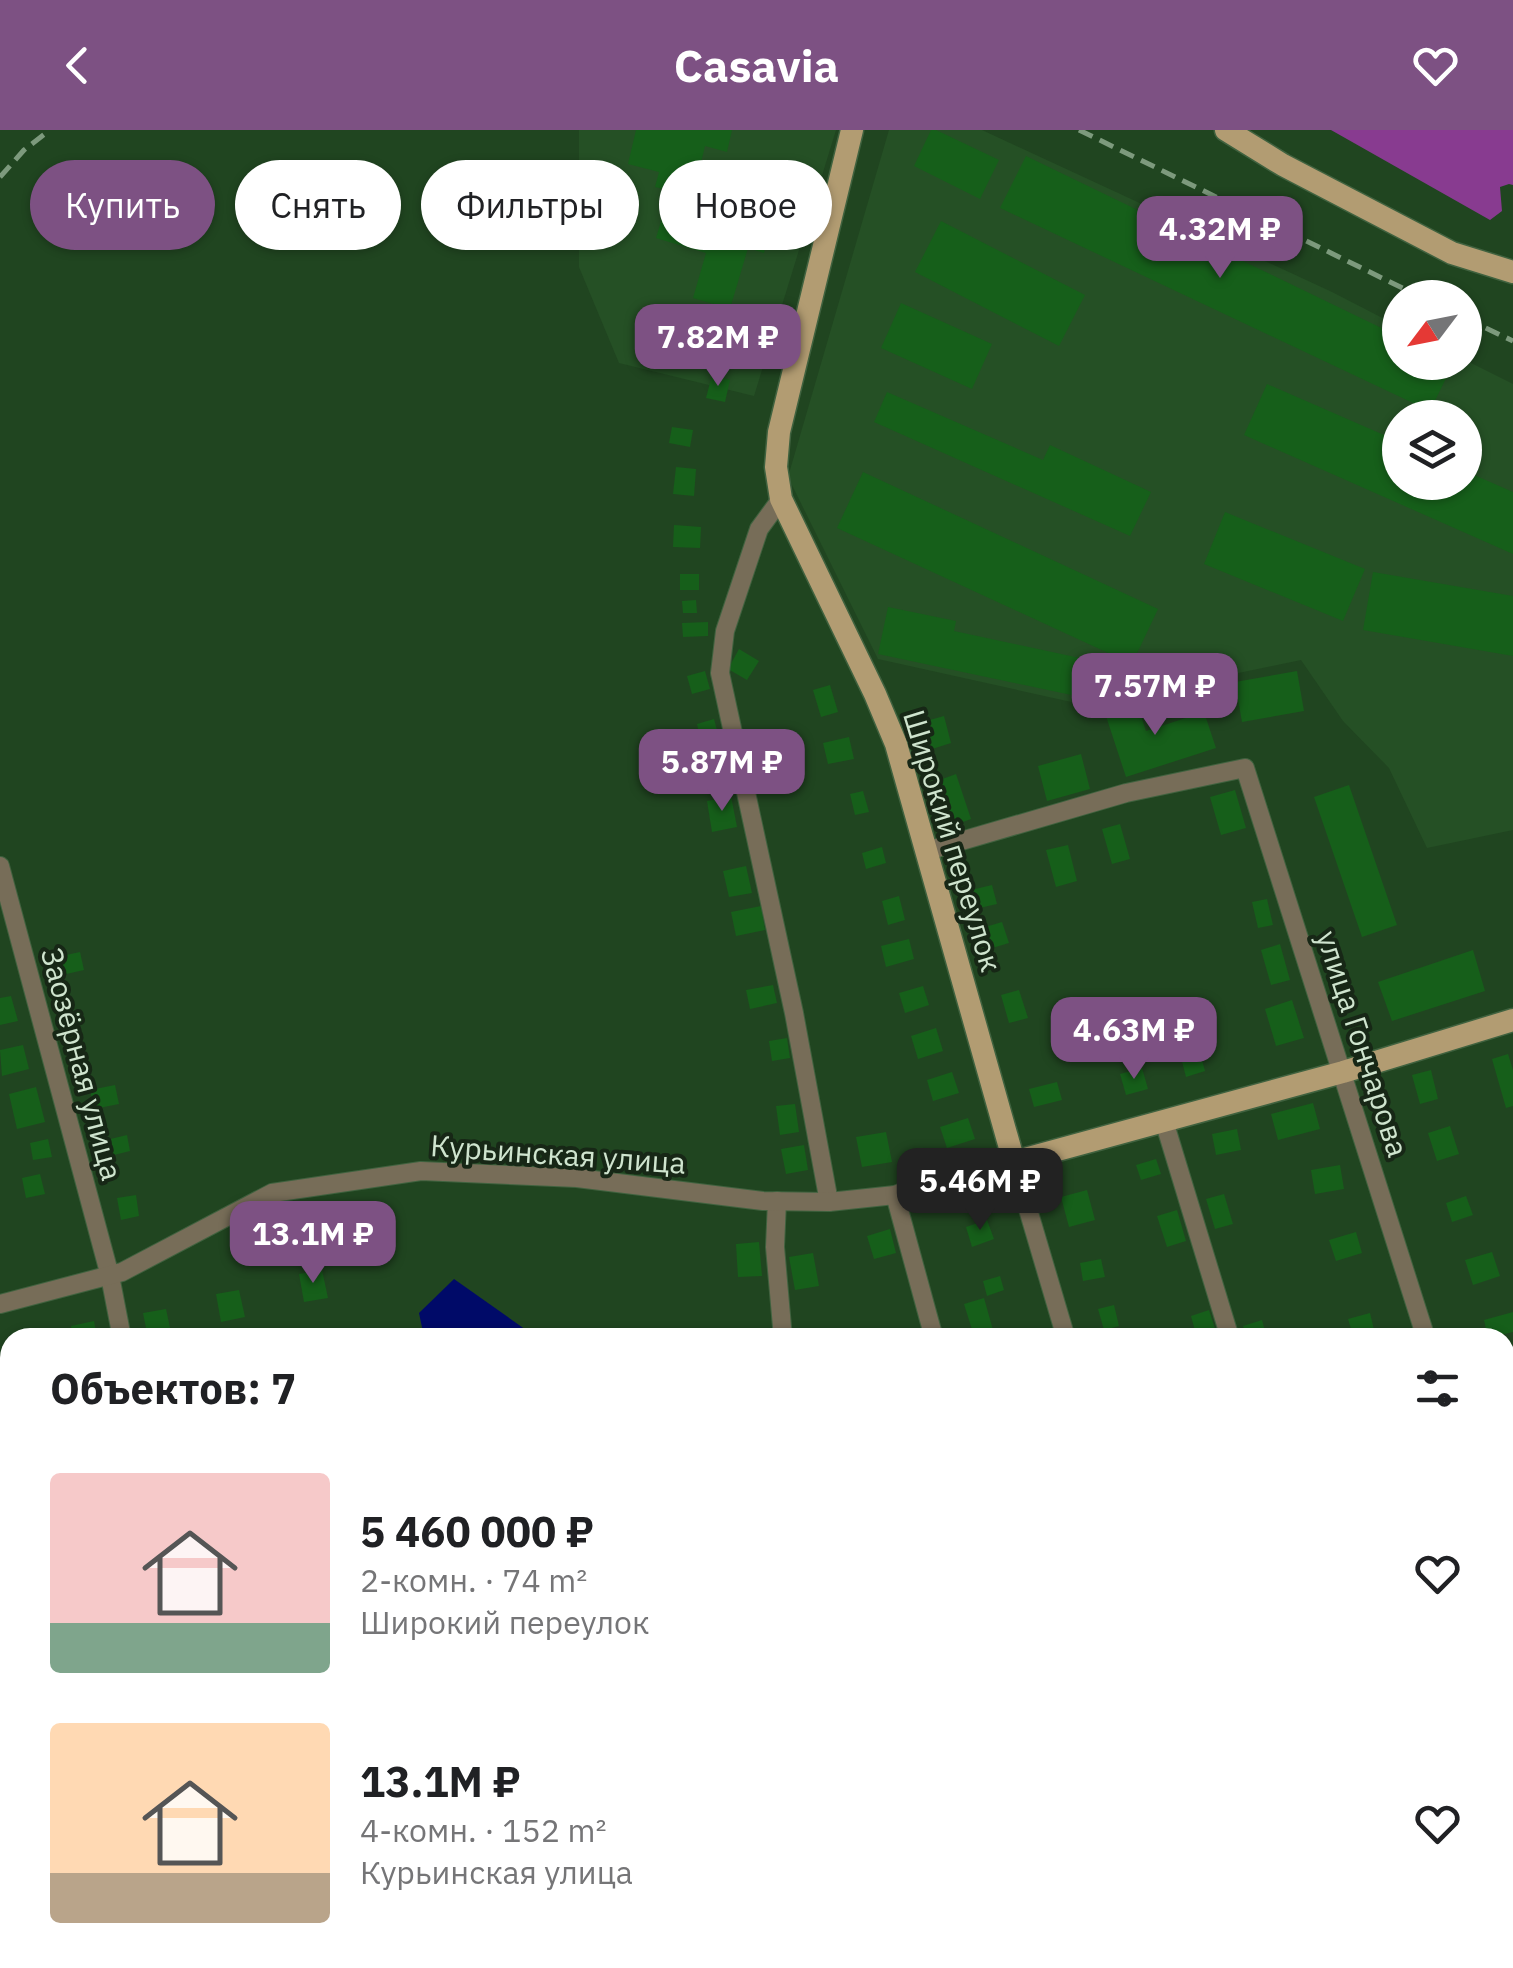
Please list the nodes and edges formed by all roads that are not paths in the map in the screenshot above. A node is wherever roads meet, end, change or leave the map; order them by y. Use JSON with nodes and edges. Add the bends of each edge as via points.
{"nodes":[{"id":1,"x":852,"y":130,"type":"edge"},
{"id":2,"x":1226,"y":130,"type":"edge"},
{"id":3,"x":1513,"y":272,"type":"edge"},
{"id":4,"x":781,"y":498,"type":"junction"},
{"id":5,"x":928,"y":851,"type":"junction"},
{"id":6,"x":0,"y":866,"type":"edge"},
{"id":7,"x":1513,"y":1020,"type":"edge"},
{"id":8,"x":1343,"y":1072,"type":"junction"},
{"id":9,"x":1164,"y":1121,"type":"junction"},
{"id":10,"x":1014,"y":1162,"type":"junction"},
{"id":11,"x":895,"y":1195,"type":"junction"},
{"id":12,"x":777,"y":1202,"type":"junction"},
{"id":13,"x":829,"y":1202,"type":"junction"},
{"id":14,"x":110,"y":1276,"type":"junction"},
{"id":15,"x":0,"y":1304,"type":"edge"},
{"id":16,"x":120,"y":1328,"type":"edge"},
{"id":17,"x":782,"y":1328,"type":"edge"},
{"id":18,"x":931,"y":1328,"type":"edge"},
{"id":19,"x":1063,"y":1328,"type":"edge"},
{"id":20,"x":1227,"y":1328,"type":"edge"},
{"id":21,"x":1423,"y":1328,"type":"edge"}],
"edges":[{"from":1,"to":4,"type":"main road","name":"Широкий переулок","via":[[779,432]]},
{"from":2,"to":3,"type":"main road","via":[[1452,253]]},
{"from":4,"to":5,"type":"main road","name":"Широкий переулок","via":[[896,744]]},
{"from":4,"to":13,"type":"street","via":[[760,529],[725,630],[720,673]]},
{"from":5,"to":8,"type":"street","name":"улица Гончарова","via":[[1126,793],[1245,768]]},
{"from":5,"to":10,"type":"main road","name":"Широкий переулок"},
{"from":6,"to":14,"type":"street","name":"Заозёрная улица"},
{"from":7,"to":8,"type":"main road"},
{"from":8,"to":9,"type":"main road"},
{"from":8,"to":21,"type":"street","name":"улица Гончарова"},
{"from":9,"to":10,"type":"main road"},
{"from":9,"to":20,"type":"street"},
{"from":10,"to":11,"type":"street","name":"Курьинская улица","via":[[946,1175]]},
{"from":10,"to":19,"type":"street","name":"Широкий переулок"},
{"from":11,"to":13,"type":"street","name":"Курьинская улица"},
{"from":11,"to":18,"type":"street"},
{"from":12,"to":13,"type":"street","name":"Курьинская улица"},
{"from":12,"to":14,"type":"street","name":"Курьинская улица","via":[[576,1178],[421,1171],[272,1193]]},
{"from":12,"to":17,"type":"street"},
{"from":14,"to":15,"type":"street","name":"Курьинская улица"},
{"from":14,"to":16,"type":"street","name":"Заозёрная улица"}]}
